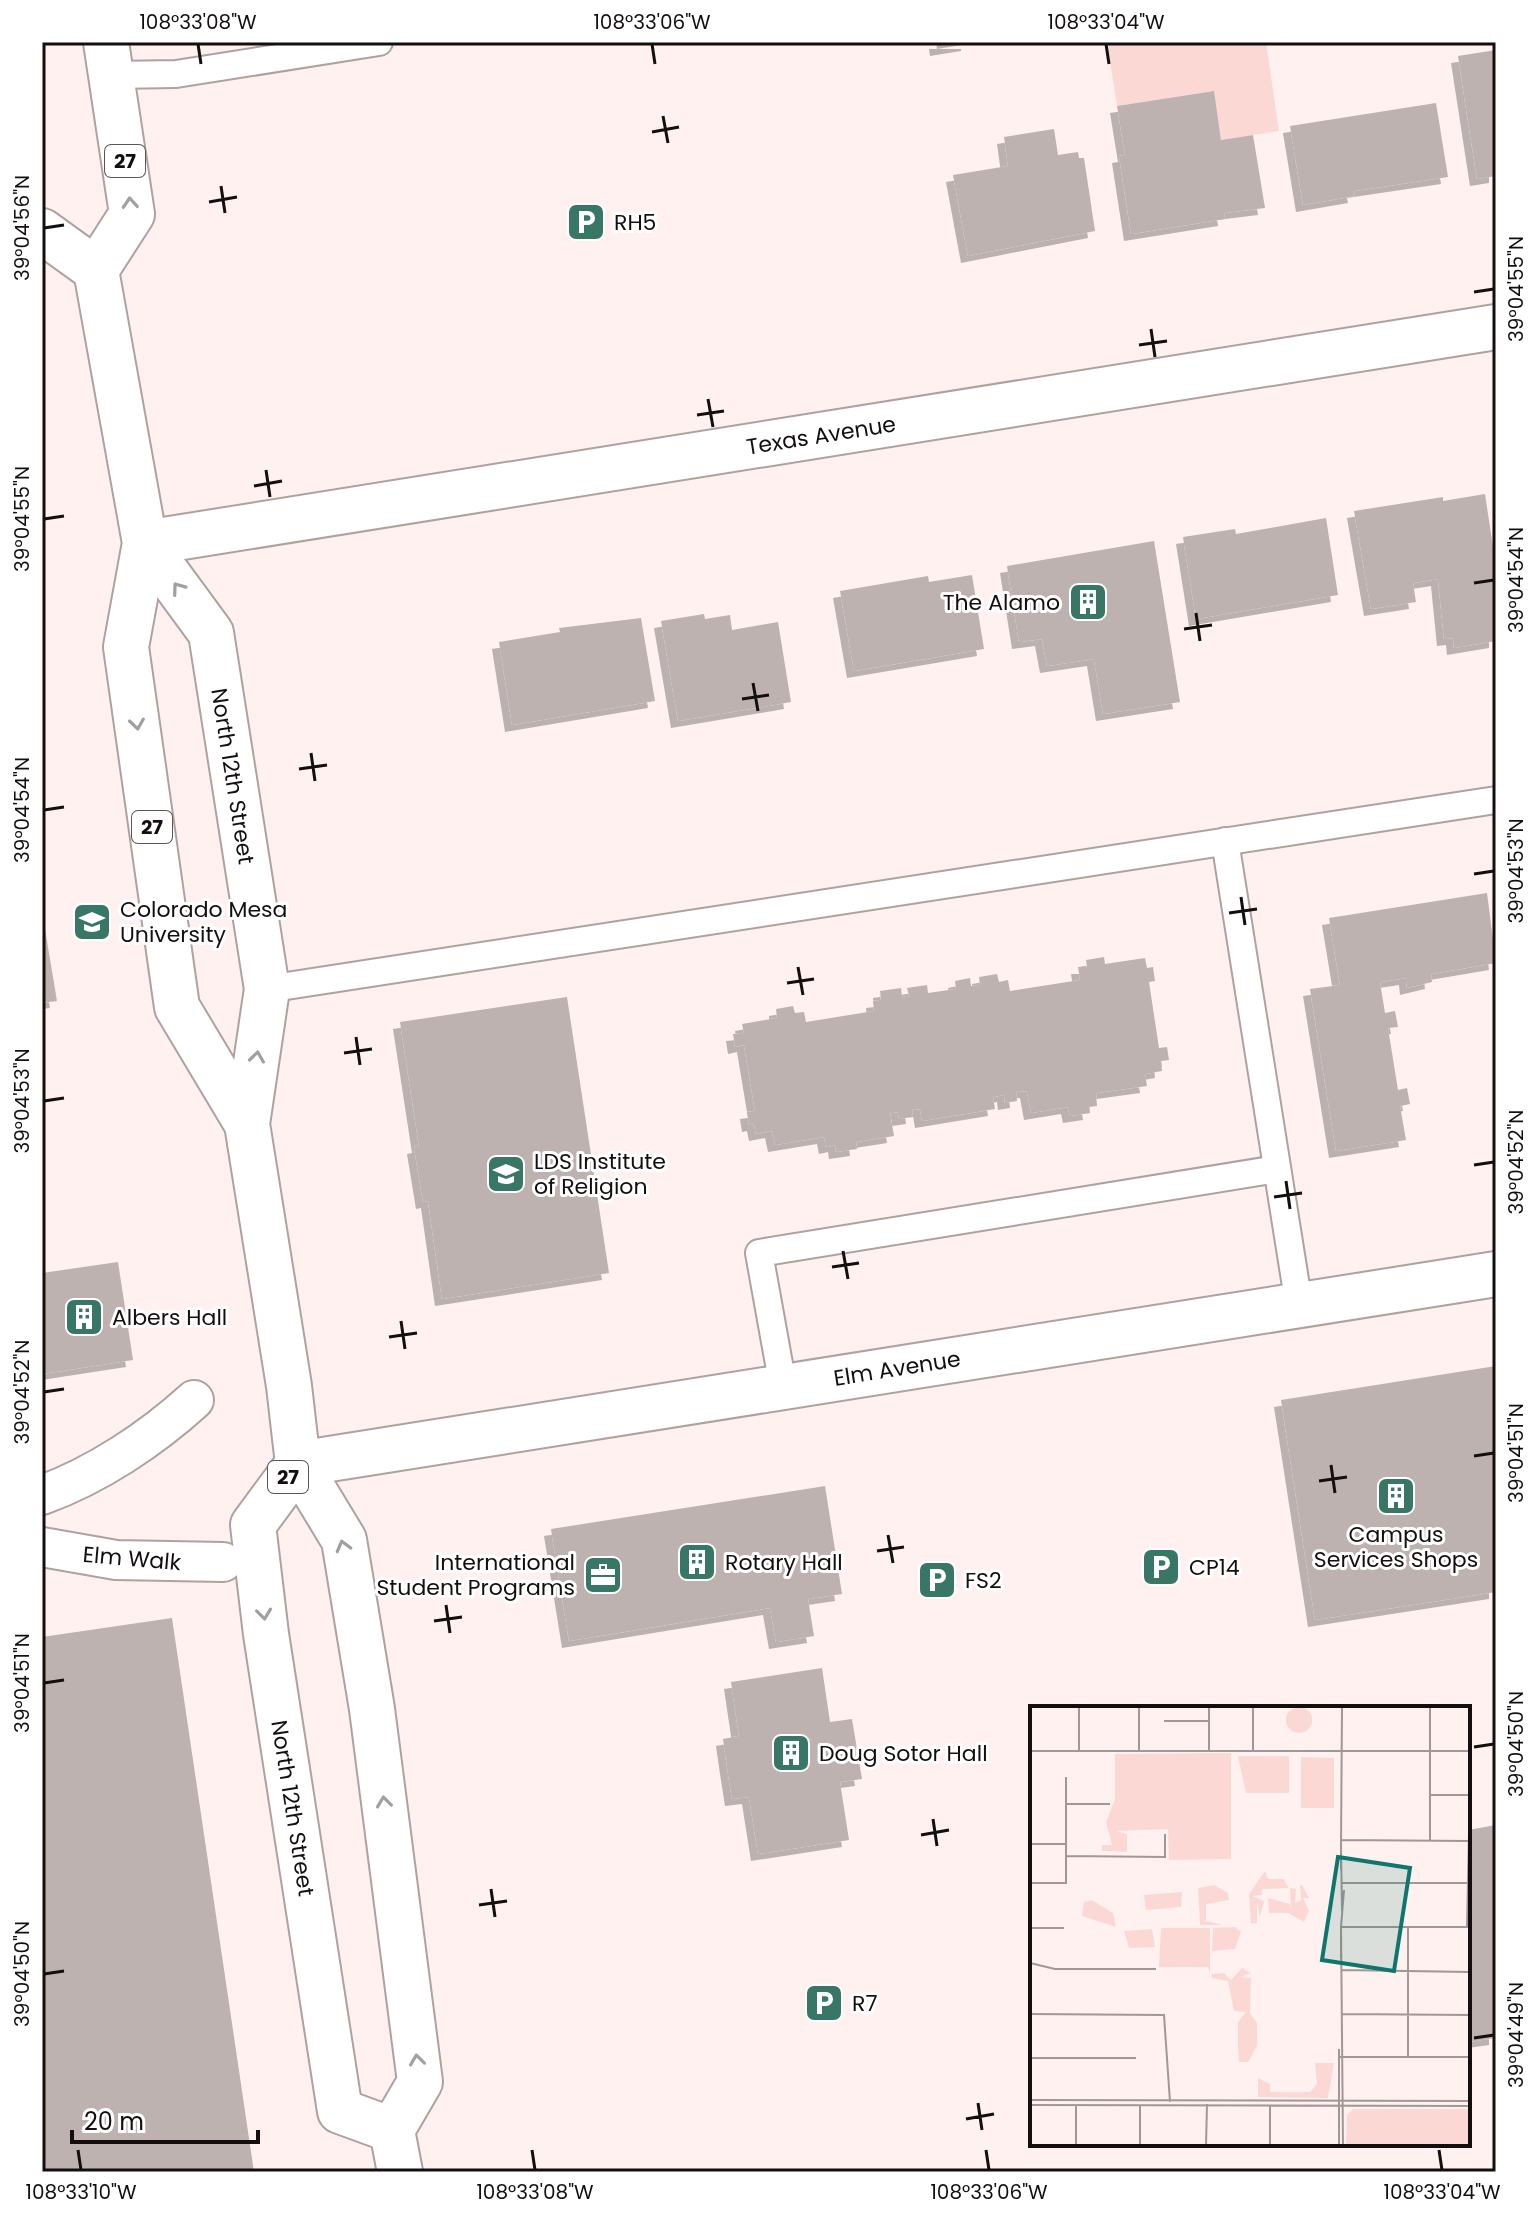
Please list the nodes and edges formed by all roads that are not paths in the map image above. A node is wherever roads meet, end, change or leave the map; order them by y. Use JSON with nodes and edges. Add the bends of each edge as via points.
{"nodes":[{"id":1,"x":379,"y":42,"type":"edge"},
{"id":2,"x":109,"y":58,"type":"edge"},
{"id":3,"x":42,"y":231,"type":"edge"},
{"id":4,"x":96,"y":270,"type":"junction"},
{"id":5,"x":1496,"y":327,"type":"edge"},
{"id":6,"x":145,"y":543,"type":"junction"},
{"id":7,"x":1496,"y":800,"type":"edge"},
{"id":8,"x":1225,"y":841,"type":"junction"},
{"id":9,"x":267,"y":989,"type":"junction"},
{"id":10,"x":247,"y":1124,"type":"junction"},
{"id":11,"x":1277,"y":1169,"type":"junction"},
{"id":12,"x":1496,"y":1274,"type":"edge"},
{"id":13,"x":1299,"y":1305,"type":"junction"},
{"id":14,"x":783,"y":1386,"type":"junction"},
{"id":15,"x":194,"y":1400,"type":"dead end"},
{"id":16,"x":298,"y":1464,"type":"junction"},
{"id":17,"x":42,"y":1495,"type":"edge"},
{"id":18,"x":42,"y":1547,"type":"edge"},
{"id":19,"x":223,"y":1562,"type":"dead end"},
{"id":20,"x":392,"y":2130,"type":"junction"},
{"id":21,"x":400,"y":2172,"type":"edge"}],
"edges":[{"from":1,"to":2,"type":"lane","via":[[176,74]]},
{"from":4,"to":2,"type":"main road","number":"27","one_way":true,"via":[[132,214]]},
{"from":3,"to":4,"type":"main road"},
{"from":4,"to":6,"type":"main road","name":"North 12th Street","number":"27"},
{"from":5,"to":6,"type":"main road","name":"Texas Avenue"},
{"from":9,"to":6,"type":"main road","name":"North 12th Street","number":"27","one_way":true,"via":[[211,633]]},
{"from":6,"to":10,"type":"main road","name":"North 12th Street","number":"27","one_way":true,"via":[[126,647],[177,1007]]},
{"from":7,"to":8,"type":"lane"},
{"from":8,"to":9,"type":"lane"},
{"from":8,"to":11,"type":"lane"},
{"from":10,"to":9,"type":"main road","name":"North 12th Street","number":"27","one_way":true},
{"from":10,"to":16,"type":"main road","name":"North 12th Street","number":"27"},
{"from":11,"to":13,"type":"lane"},
{"from":11,"to":14,"type":"lane","via":[[759,1253]]},
{"from":12,"to":13,"type":"main road","name":"Elm Avenue"},
{"from":13,"to":14,"type":"main road","name":"Elm Avenue"},
{"from":14,"to":16,"type":"main road","name":"Elm Avenue"},
{"from":15,"to":17,"type":"street","via":[[84,1477]]},
{"from":20,"to":16,"type":"main road","name":"North 12th Street","number":"27","one_way":true,"via":[[420,2082],[372,1709],[344,1540]]},
{"from":16,"to":20,"type":"main road","name":"North 12th Street","number":"27","one_way":true,"via":[[253,1525],[266,1634],[340,2111]]},
{"from":18,"to":19,"type":"street","name":"Elm Walk","via":[[116,1560]]},
{"from":20,"to":21,"type":"main road"}]}
